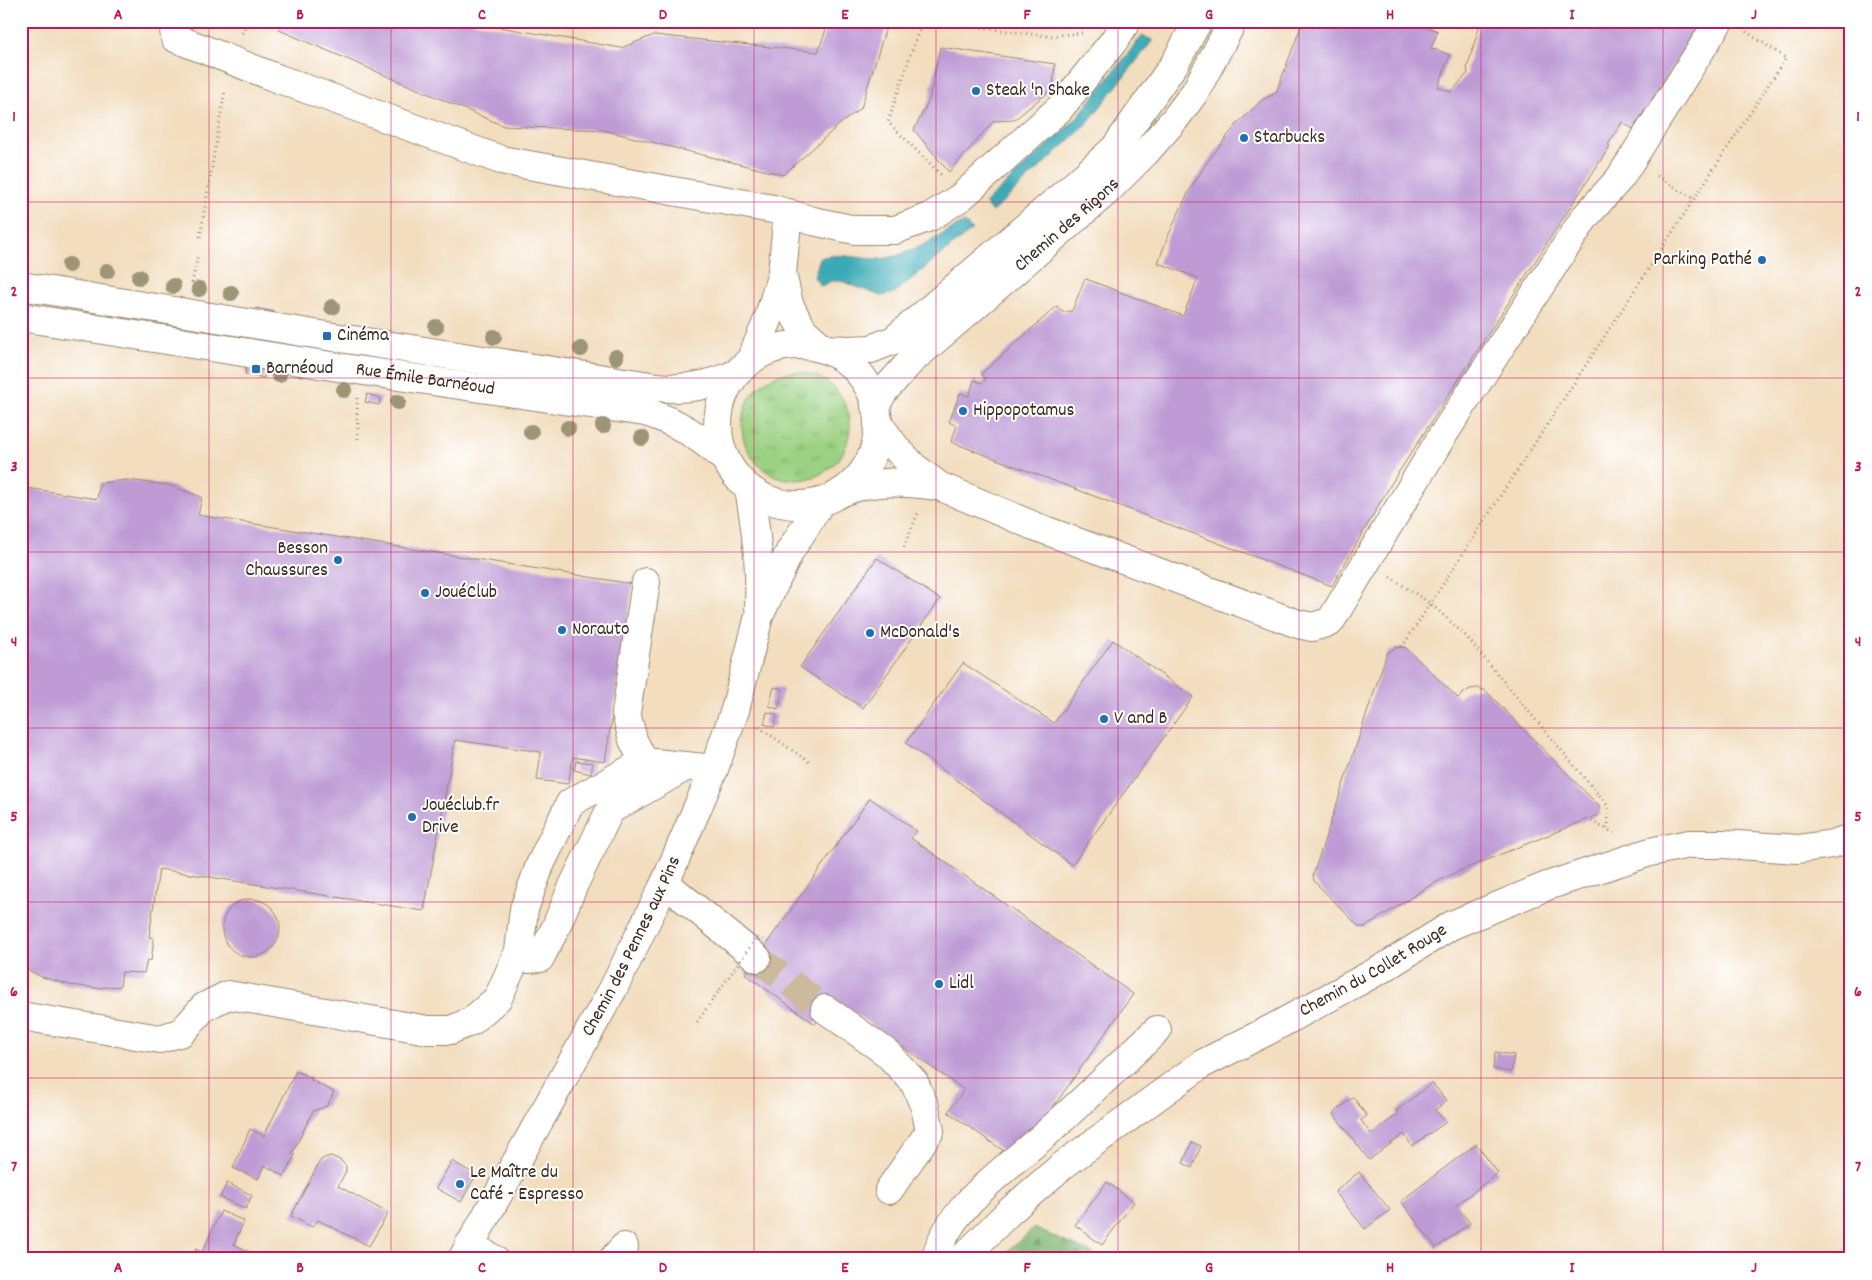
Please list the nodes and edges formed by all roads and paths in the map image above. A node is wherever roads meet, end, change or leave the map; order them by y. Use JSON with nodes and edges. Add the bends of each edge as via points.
{"nodes":[{"id":1,"x":756,"y":21,"type":"edge"},
{"id":2,"x":812,"y":21,"type":"edge"},
{"id":3,"x":922,"y":21,"type":"edge"},
{"id":4,"x":927,"y":21,"type":"edge"},
{"id":5,"x":966,"y":21,"type":"edge"},
{"id":6,"x":1198,"y":21,"type":"edge"},
{"id":7,"x":1233,"y":21,"type":"edge"},
{"id":8,"x":1444,"y":21,"type":"edge"},
{"id":9,"x":1474,"y":21,"type":"edge"},
{"id":10,"x":1124,"y":25,"type":"edge"},
{"id":11,"x":1731,"y":25,"type":"edge"},
{"id":12,"x":966,"y":26,"type":"junction"},
{"id":13,"x":174,"y":29,"type":"edge"},
{"id":14,"x":226,"y":84,"type":"dead end"},
{"id":15,"x":945,"y":179,"type":"dead end"},
{"id":16,"x":1664,"y":180,"type":"dead end"},
{"id":17,"x":1694,"y":199,"type":"junction"},
{"id":18,"x":788,"y":212,"type":"junction"},
{"id":19,"x":200,"y":237,"type":"dead end"},
{"id":20,"x":198,"y":254,"type":"dead end"},
{"id":21,"x":782,"y":273,"type":"junction"},
{"id":22,"x":192,"y":283,"type":"dead end"},
{"id":23,"x":21,"y":286,"type":"edge"},
{"id":24,"x":21,"y":317,"type":"edge"},
{"id":25,"x":824,"y":349,"type":"junction"},
{"id":26,"x":743,"y":368,"type":"junction"},
{"id":27,"x":877,"y":414,"type":"junction"},
{"id":28,"x":726,"y":460,"type":"junction"},
{"id":29,"x":939,"y":486,"type":"junction"},
{"id":30,"x":749,"y":489,"type":"junction"},
{"id":31,"x":830,"y":498,"type":"junction"},
{"id":32,"x":918,"y":512,"type":"dead end"},
{"id":33,"x":904,"y":547,"type":"dead end"},
{"id":34,"x":646,"y":582,"type":"dead end"},
{"id":35,"x":1403,"y":586,"type":"dead end"},
{"id":36,"x":1431,"y":604,"type":"junction"},
{"id":37,"x":759,"y":616,"type":"junction"},
{"id":38,"x":1402,"y":647,"type":"dead end"},
{"id":39,"x":752,"y":722,"type":"dead end"},
{"id":40,"x":644,"y":762,"type":"junction"},
{"id":41,"x":812,"y":764,"type":"dead end"},
{"id":42,"x":687,"y":766,"type":"junction"},
{"id":43,"x":714,"y":769,"type":"junction"},
{"id":44,"x":1587,"y":820,"type":"dead end"},
{"id":45,"x":1851,"y":838,"type":"edge"},
{"id":46,"x":665,"y":883,"type":"junction"},
{"id":47,"x":519,"y":951,"type":"junction"},
{"id":48,"x":762,"y":951,"type":"joint"},
{"id":49,"x":826,"y":1009,"type":"tunnel mouth"},
{"id":50,"x":27,"y":1017,"type":"edge"},
{"id":51,"x":697,"y":1022,"type":"dead end"},
{"id":52,"x":1157,"y":1030,"type":"dead end"},
{"id":53,"x":889,"y":1190,"type":"dead end"},
{"id":54,"x":466,"y":1252,"type":"edge"},
{"id":55,"x":494,"y":1259,"type":"edge"},
{"id":56,"x":936,"y":1259,"type":"edge"},
{"id":57,"x":962,"y":1259,"type":"edge"}],
"edges":[{"from":1,"to":2,"type":"path","via":[[803,26]]},
{"from":3,"to":15,"type":"path","via":[[888,122]]},
{"from":4,"to":12,"type":"path"},
{"from":5,"to":12,"type":"path"},
{"from":6,"to":25,"type":"street","name":"Chemin des Rigons","via":[[1175,64],[1115,148],[1070,189],[894,340],[871,349]]},
{"from":7,"to":27,"type":"street","name":"Chemin des Rigons","via":[[1195,92],[1145,153],[1105,193],[911,361],[890,384]]},
{"from":8,"to":9,"type":"path","via":[[1454,27],[1471,26]]},
{"from":10,"to":12,"type":"path","via":[[1048,36]]},
{"from":10,"to":18,"type":"street","via":[[1060,108],[961,197],[930,217],[895,230],[856,230]]},
{"from":11,"to":17,"type":"path","via":[[1786,58]]},
{"from":11,"to":29,"type":"street","via":[[1620,178],[1585,217],[1441,438],[1330,622],[1312,627],[1298,624],[1034,526]]},
{"from":13,"to":18,"type":"street","via":[[279,79],[500,160]]},
{"from":14,"to":19,"type":"path"},
{"from":16,"to":17,"type":"path"},
{"from":17,"to":36,"type":"path"},
{"from":18,"to":21,"type":"street"},
{"from":20,"to":22,"type":"path"},
{"from":21,"to":25,"type":"street","via":[[789,304],[796,318],[804,331]]},
{"from":21,"to":26,"type":"street","via":[[768,320]]},
{"from":23,"to":26,"type":"street","name":"Rue Émile Barnéoud","via":[[657,387],[698,387]]},
{"from":24,"to":28,"type":"street","name":"Rue Émile Barnéoud","via":[[646,412],[670,420],[692,433]]},
{"from":25,"to":26,"type":"street","via":[[800,345],[782,347],[766,352]]},
{"from":25,"to":27,"type":"street","via":[[846,361],[865,381]]},
{"from":26,"to":28,"type":"street","via":[[726,389],[718,415],[720,442]]},
{"from":27,"to":29,"type":"street","via":[[896,448]]},
{"from":27,"to":31,"type":"street","via":[[874,447],[865,468],[853,483]]},
{"from":28,"to":30,"type":"street"},
{"from":29,"to":31,"type":"street","via":[[900,481],[880,483],[855,487]]},
{"from":30,"to":31,"type":"street","via":[[772,501],[796,505]]},
{"from":30,"to":37,"type":"street","name":"Chemin des Pennes aux Pins","via":[[757,534]]},
{"from":31,"to":37,"type":"street","name":"Chemin des Pennes aux Pins","via":[[790,551]]},
{"from":32,"to":33,"type":"path"},
{"from":34,"to":40,"type":"street","via":[[626,713],[632,740]]},
{"from":35,"to":36,"type":"path"},
{"from":36,"to":38,"type":"path"},
{"from":36,"to":44,"type":"path","via":[[1464,634],[1608,806],[1608,830]]},
{"from":37,"to":43,"type":"street","name":"Chemin des Pennes aux Pins","via":[[735,710]]},
{"from":39,"to":41,"type":"path"},
{"from":40,"to":42,"type":"street"},
{"from":40,"to":47,"type":"street","via":[[570,803],[540,865],[524,909]]},
{"from":42,"to":43,"type":"street"},
{"from":42,"to":47,"type":"street","via":[[610,810],[540,958],[528,959]]},
{"from":43,"to":46,"type":"street","name":"Chemin des Pennes aux Pins"},
{"from":45,"to":57,"type":"street","name":"Chemin du Collet Rouge","via":[[1798,849],[1689,844],[1650,852],[1547,886],[1452,925],[1385,967],[1202,1064],[1062,1166]]},
{"from":46,"to":48,"type":"street"},
{"from":46,"to":54,"type":"street","name":"Chemin des Pennes aux Pins","via":[[613,989]]},
{"from":47,"to":50,"type":"street","via":[[498,998],[472,1021],[450,1030],[428,1030],[228,995],[204,1007],[182,1032],[160,1039]]},
{"from":48,"to":51,"type":"path","bridge":true,"via":[[757,937]]},
{"from":49,"to":53,"type":"street","via":[[886,1053],[914,1082],[925,1106],[930,1131]]},
{"from":52,"to":56,"type":"street","via":[[1049,1132],[981,1189],[948,1227]]},
{"from":54,"to":55,"type":"street"}]}
